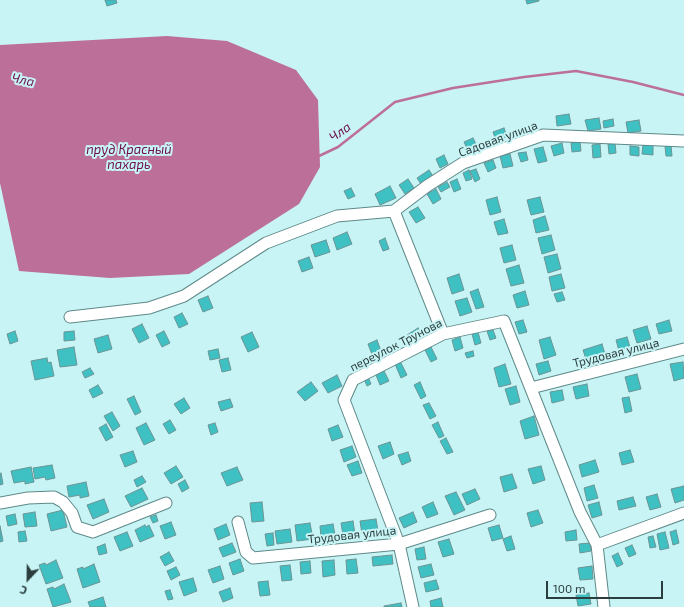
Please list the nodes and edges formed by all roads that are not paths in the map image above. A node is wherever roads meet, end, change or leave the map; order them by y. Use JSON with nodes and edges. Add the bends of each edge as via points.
{"nodes":[{"id":1,"x":684,"y":141,"type":"edge"},
{"id":2,"x":394,"y":211,"type":"junction"},
{"id":3,"x":70,"y":317,"type":"dead end"},
{"id":4,"x":443,"y":334,"type":"junction"},
{"id":5,"x":684,"y":349,"type":"edge"},
{"id":6,"x":531,"y":388,"type":"junction"},
{"id":7,"x":0,"y":503,"type":"edge"},
{"id":8,"x":166,"y":503,"type":"dead end"},
{"id":9,"x":684,"y":513,"type":"edge"},
{"id":10,"x":490,"y":515,"type":"dead end"},
{"id":11,"x":238,"y":522,"type":"dead end"},
{"id":12,"x":399,"y":544,"type":"junction"},
{"id":13,"x":597,"y":546,"type":"junction"},
{"id":14,"x":413,"y":607,"type":"edge"},
{"id":15,"x":604,"y":607,"type":"edge"}],
"edges":[{"from":1,"to":2,"type":"street","name":"Садовая улица","via":[[543,135],[463,163]]},
{"from":2,"to":3,"type":"street","via":[[336,216],[266,244],[184,296],[158,306]]},
{"from":2,"to":4,"type":"street"},
{"from":4,"to":6,"type":"street","name":"переулок Трунова","via":[[504,321]]},
{"from":4,"to":12,"type":"street","name":"переулок Трунова","via":[[353,380],[344,400]]},
{"from":5,"to":6,"type":"street","name":"Трудовая улица"},
{"from":6,"to":13,"type":"street","name":"переулок Трунова","via":[[580,512]]},
{"from":7,"to":8,"type":"street","via":[[54,497],[63,502],[77,527],[93,532]]},
{"from":9,"to":13,"type":"street"},
{"from":10,"to":12,"type":"street","name":"Трудовая улица"},
{"from":11,"to":12,"type":"street","name":"Трудовая улица","via":[[246,552],[253,558]]},
{"from":12,"to":14,"type":"street","name":"переулок Трунова"},
{"from":13,"to":15,"type":"street","name":"переулок Трунова"}]}
